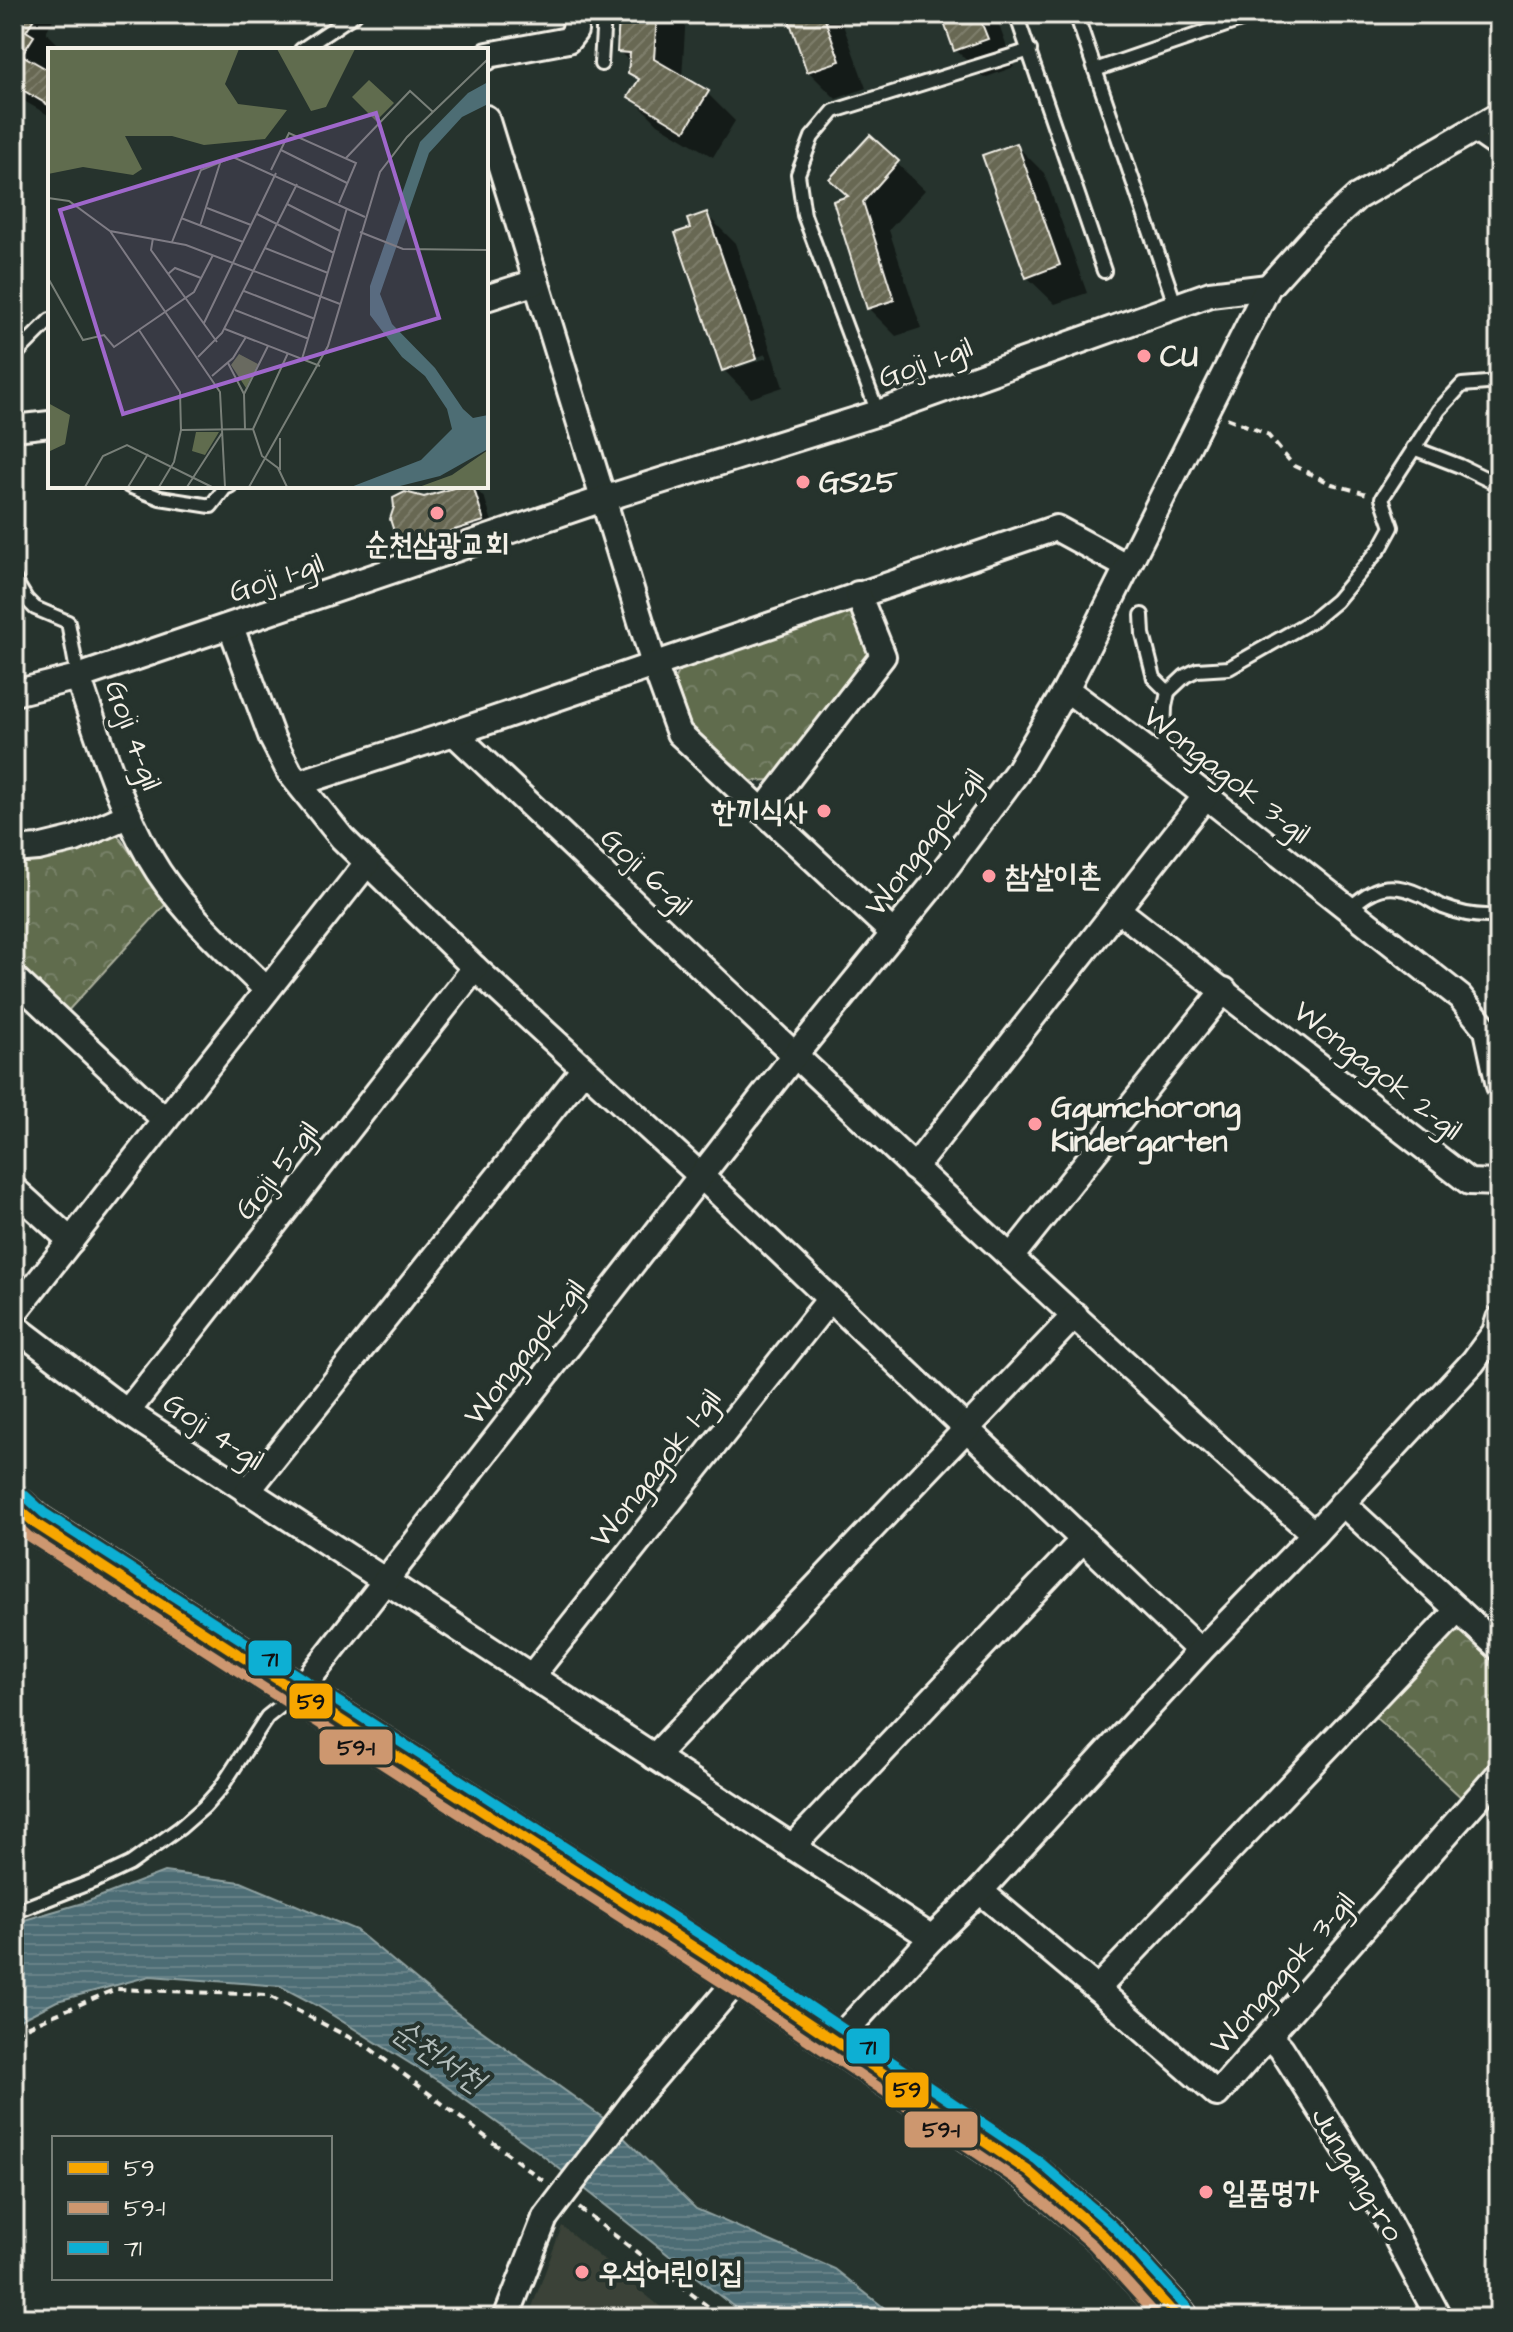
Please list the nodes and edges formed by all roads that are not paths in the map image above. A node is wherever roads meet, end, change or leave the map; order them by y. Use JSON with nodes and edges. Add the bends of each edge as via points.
{"nodes":[{"id":1,"x":355,"y":14,"type":"edge"},
{"id":2,"x":576,"y":14,"type":"edge"},
{"id":3,"x":604,"y":14,"type":"edge"},
{"id":4,"x":1016,"y":14,"type":"edge"},
{"id":5,"x":1076,"y":14,"type":"edge"},
{"id":6,"x":1258,"y":14,"type":"edge"},
{"id":7,"x":304,"y":48,"type":"edge"},
{"id":8,"x":1030,"y":50,"type":"junction"},
{"id":9,"x":488,"y":55,"type":"edge"},
{"id":10,"x":601,"y":64,"type":"dead end"},
{"id":11,"x":1095,"y":70,"type":"junction"},
{"id":12,"x":1499,"y":115,"type":"edge"},
{"id":13,"x":488,"y":125,"type":"edge"},
{"id":14,"x":1470,"y":133,"type":"junction"},
{"id":15,"x":1499,"y":153,"type":"edge"},
{"id":16,"x":1104,"y":271,"type":"dead end"},
{"id":17,"x":536,"y":282,"type":"junction"},
{"id":18,"x":1268,"y":287,"type":"junction"},
{"id":19,"x":488,"y":297,"type":"edge"},
{"id":20,"x":1176,"y":307,"type":"junction"},
{"id":21,"x":48,"y":322,"type":"edge"},
{"id":22,"x":14,"y":356,"type":"edge"},
{"id":23,"x":1499,"y":382,"type":"edge"},
{"id":24,"x":878,"y":413,"type":"junction"},
{"id":25,"x":14,"y":428,"type":"edge"},
{"id":26,"x":47,"y":428,"type":"edge"},
{"id":27,"x":1413,"y":448,"type":"junction"},
{"id":28,"x":1499,"y":485,"type":"edge"},
{"id":29,"x":134,"y":488,"type":"edge"},
{"id":30,"x":225,"y":488,"type":"edge"},
{"id":31,"x":603,"y":499,"type":"junction"},
{"id":32,"x":1126,"y":566,"type":"junction"},
{"id":33,"x":14,"y":579,"type":"edge"},
{"id":34,"x":858,"y":594,"type":"junction"},
{"id":35,"x":1142,"y":615,"type":"dead end"},
{"id":36,"x":231,"y":627,"type":"junction"},
{"id":37,"x":654,"y":664,"type":"junction"},
{"id":38,"x":78,"y":677,"type":"junction"},
{"id":39,"x":1066,"y":689,"type":"junction"},
{"id":40,"x":1168,"y":692,"type":"junction"},
{"id":41,"x":14,"y":693,"type":"edge"},
{"id":42,"x":454,"y":733,"type":"junction"},
{"id":43,"x":1163,"y":762,"type":"junction"},
{"id":44,"x":299,"y":783,"type":"junction"},
{"id":45,"x":1205,"y":797,"type":"junction"},
{"id":46,"x":763,"y":811,"type":"junction"},
{"id":47,"x":129,"y":815,"type":"junction"},
{"id":48,"x":14,"y":850,"type":"edge"},
{"id":49,"x":367,"y":863,"type":"junction"},
{"id":50,"x":1117,"y":909,"type":"junction"},
{"id":51,"x":1348,"y":910,"type":"junction"},
{"id":52,"x":1499,"y":915,"type":"edge"},
{"id":53,"x":894,"y":934,"type":"junction"},
{"id":54,"x":475,"y":968,"type":"junction"},
{"id":55,"x":14,"y":978,"type":"edge"},
{"id":56,"x":267,"y":990,"type":"junction"},
{"id":57,"x":1224,"y":990,"type":"junction"},
{"id":58,"x":795,"y":1055,"type":"junction"},
{"id":59,"x":583,"y":1070,"type":"junction"},
{"id":60,"x":1499,"y":1086,"type":"edge"},
{"id":61,"x":165,"y":1120,"type":"junction"},
{"id":62,"x":914,"y":1168,"type":"junction"},
{"id":63,"x":701,"y":1176,"type":"junction"},
{"id":64,"x":1499,"y":1183,"type":"edge"},
{"id":65,"x":14,"y":1189,"type":"edge"},
{"id":66,"x":71,"y":1241,"type":"junction"},
{"id":67,"x":1011,"y":1257,"type":"junction"},
{"id":68,"x":829,"y":1300,"type":"junction"},
{"id":69,"x":14,"y":1313,"type":"edge"},
{"id":70,"x":1075,"y":1315,"type":"junction"},
{"id":71,"x":1499,"y":1319,"type":"edge"},
{"id":72,"x":14,"y":1326,"type":"edge"},
{"id":73,"x":127,"y":1412,"type":"junction"},
{"id":74,"x":966,"y":1431,"type":"junction"},
{"id":75,"x":247,"y":1492,"type":"junction"},
{"id":76,"x":1342,"y":1503,"type":"junction"},
{"id":77,"x":14,"y":1505,"type":"edge"},
{"id":78,"x":1314,"y":1534,"type":"junction"},
{"id":79,"x":1082,"y":1541,"type":"junction"},
{"id":80,"x":385,"y":1582,"type":"junction"},
{"id":81,"x":1458,"y":1610,"type":"junction"},
{"id":82,"x":1499,"y":1648,"type":"edge"},
{"id":83,"x":1200,"y":1651,"type":"junction"},
{"id":84,"x":531,"y":1677,"type":"junction"},
{"id":85,"x":298,"y":1693,"type":"junction"},
{"id":86,"x":654,"y":1757,"type":"junction"},
{"id":87,"x":1499,"y":1774,"type":"edge"},
{"id":88,"x":792,"y":1847,"type":"junction"},
{"id":89,"x":980,"y":1891,"type":"junction"},
{"id":90,"x":14,"y":1912,"type":"edge"},
{"id":91,"x":932,"y":1938,"type":"junction"},
{"id":92,"x":740,"y":1977,"type":"junction"},
{"id":93,"x":1097,"y":1989,"type":"junction"},
{"id":94,"x":1269,"y":2036,"type":"junction"},
{"id":95,"x":835,"y":2042,"type":"junction"},
{"id":96,"x":506,"y":2318,"type":"edge"},
{"id":97,"x":1178,"y":2318,"type":"edge"},
{"id":98,"x":1439,"y":2318,"type":"edge"}],
"edges":[{"from":1,"to":7,"type":"lane"},
{"from":2,"to":9,"type":"street","via":[[575,31],[568,40]]},
{"from":3,"to":10,"type":"lane"},
{"from":4,"to":8,"type":"lane"},
{"from":5,"to":11,"type":"lane"},
{"from":6,"to":11,"type":"lane"},
{"from":8,"to":16,"type":"lane"},
{"from":8,"to":24,"type":"lane","via":[[834,111],[812,137],[798,174],[804,215]]},
{"from":11,"to":20,"type":"lane"},
{"from":12,"to":14,"type":"street","name":"Wongagok-gil"},
{"from":13,"to":17,"type":"street"},
{"from":14,"to":15,"type":"lane"},
{"from":14,"to":18,"type":"street","name":"Wongagok-gil","via":[[1357,197]]},
{"from":17,"to":19,"type":"street"},
{"from":17,"to":31,"type":"street"},
{"from":18,"to":20,"type":"street","name":"Goji 1-gil","via":[[1210,294]]},
{"from":18,"to":32,"type":"street","name":"Wongagok-gil"},
{"from":20,"to":24,"type":"street","name":"Goji 1-gil"},
{"from":21,"to":22,"type":"lane"},
{"from":23,"to":27,"type":"lane","via":[[1462,385]]},
{"from":24,"to":31,"type":"street","name":"Goji 1-gil"},
{"from":25,"to":26,"type":"street"},
{"from":27,"to":28,"type":"lane"},
{"from":27,"to":40,"type":"lane","via":[[1382,498],[1392,527],[1336,601],[1245,661],[1197,670]]},
{"from":29,"to":30,"type":"lane","via":[[211,506]]},
{"from":31,"to":36,"type":"street","name":"Goji 1-gil"},
{"from":31,"to":37,"type":"street"},
{"from":32,"to":34,"type":"street","via":[[1056,528]]},
{"from":32,"to":39,"type":"street","name":"Wongagok-gil"},
{"from":33,"to":38,"type":"lane","via":[[35,608],[68,622]]},
{"from":34,"to":37,"type":"street"},
{"from":34,"to":46,"type":"street","via":[[883,656]]},
{"from":35,"to":40,"type":"lane","via":[[1154,678]]},
{"from":36,"to":38,"type":"street","name":"Goji 1-gil"},
{"from":36,"to":44,"type":"street","via":[[272,738]]},
{"from":37,"to":42,"type":"street"},
{"from":37,"to":46,"type":"street","via":[[679,733]]},
{"from":38,"to":41,"type":"street","name":"Goji 1-gil"},
{"from":38,"to":47,"type":"street","name":"Goji 4-gil"},
{"from":39,"to":43,"type":"street","name":"Wongagok 3-gil"},
{"from":39,"to":53,"type":"street","name":"Wongagok-gil","via":[[1017,772]]},
{"from":40,"to":43,"type":"lane"},
{"from":42,"to":44,"type":"street"},
{"from":42,"to":58,"type":"street","name":"Goji 6-gil"},
{"from":43,"to":45,"type":"street","name":"Wongagok 3-gil"},
{"from":44,"to":49,"type":"street"},
{"from":45,"to":50,"type":"street"},
{"from":45,"to":51,"type":"street","name":"Wongagok 3-gil"},
{"from":46,"to":53,"type":"street"},
{"from":47,"to":48,"type":"street","name":"Goji 4-gil","via":[[75,839]]},
{"from":47,"to":56,"type":"street","name":"Goji 4-gil","via":[[177,898]]},
{"from":49,"to":54,"type":"street"},
{"from":49,"to":56,"type":"street"},
{"from":50,"to":57,"type":"street","name":"Wongagok 2-gil"},
{"from":50,"to":62,"type":"street"},
{"from":51,"to":52,"type":"lane","via":[[1373,890],[1386,887],[1402,888],[1462,913]]},
{"from":51,"to":60,"type":"street","name":"Wongagok 3-gil","via":[[1460,997],[1487,1030]]},
{"from":53,"to":58,"type":"street","name":"Wongagok-gil"},
{"from":54,"to":59,"type":"street"},
{"from":54,"to":73,"type":"street","name":"Goji 5-gil"},
{"from":55,"to":61,"type":"street"},
{"from":56,"to":61,"type":"street"},
{"from":57,"to":64,"type":"street","name":"Wongagok 2-gil","via":[[1469,1182]]},
{"from":57,"to":67,"type":"street"},
{"from":58,"to":62,"type":"street"},
{"from":58,"to":63,"type":"street","name":"Wongagok-gil"},
{"from":59,"to":63,"type":"street"},
{"from":59,"to":75,"type":"street"},
{"from":61,"to":66,"type":"street"},
{"from":62,"to":67,"type":"street"},
{"from":63,"to":68,"type":"street"},
{"from":63,"to":80,"type":"street","name":"Wongagok-gil"},
{"from":65,"to":66,"type":"street"},
{"from":66,"to":69,"type":"street"},
{"from":67,"to":70,"type":"street"},
{"from":68,"to":74,"type":"street"},
{"from":68,"to":84,"type":"street","name":"Wongagok 1-gil"},
{"from":70,"to":74,"type":"street"},
{"from":70,"to":78,"type":"street"},
{"from":71,"to":76,"type":"street","via":[[1473,1362]]},
{"from":72,"to":73,"type":"street","name":"Goji 4-gil"},
{"from":73,"to":75,"type":"street","name":"Goji 4-gil"},
{"from":74,"to":79,"type":"street"},
{"from":74,"to":86,"type":"street"},
{"from":75,"to":80,"type":"street","name":"Goji 4-gil"},
{"from":76,"to":78,"type":"street"},
{"from":76,"to":81,"type":"street"},
{"from":77,"to":85,"type":"main road","via":[[49,1533]]},
{"from":78,"to":83,"type":"street"},
{"from":79,"to":83,"type":"street"},
{"from":79,"to":88,"type":"street"},
{"from":80,"to":84,"type":"street"},
{"from":80,"to":85,"type":"street","name":"Wongagok-gil"},
{"from":81,"to":82,"type":"street"},
{"from":81,"to":93,"type":"street"},
{"from":83,"to":89,"type":"street"},
{"from":84,"to":86,"type":"street"},
{"from":85,"to":90,"type":"lane","via":[[267,1717],[220,1789],[180,1828],[130,1864]]},
{"from":85,"to":92,"type":"main road"},
{"from":86,"to":88,"type":"street"},
{"from":87,"to":94,"type":"street","name":"Wongagok 3-gil"},
{"from":88,"to":91,"type":"street"},
{"from":89,"to":91,"type":"street"},
{"from":89,"to":93,"type":"street","name":"Wongagok 3-gil"},
{"from":91,"to":95,"type":"street"},
{"from":92,"to":95,"type":"main road"},
{"from":92,"to":96,"type":"street","bridge":true,"via":[[635,2100],[545,2218]]},
{"from":93,"to":94,"type":"street","name":"Wongagok 3-gil","via":[[1217,2094]]},
{"from":94,"to":98,"type":"street","name":"Jungang-ro","via":[[1369,2186]]},
{"from":95,"to":97,"type":"main road","via":[[1028,2171],[1103,2235]]}]}
